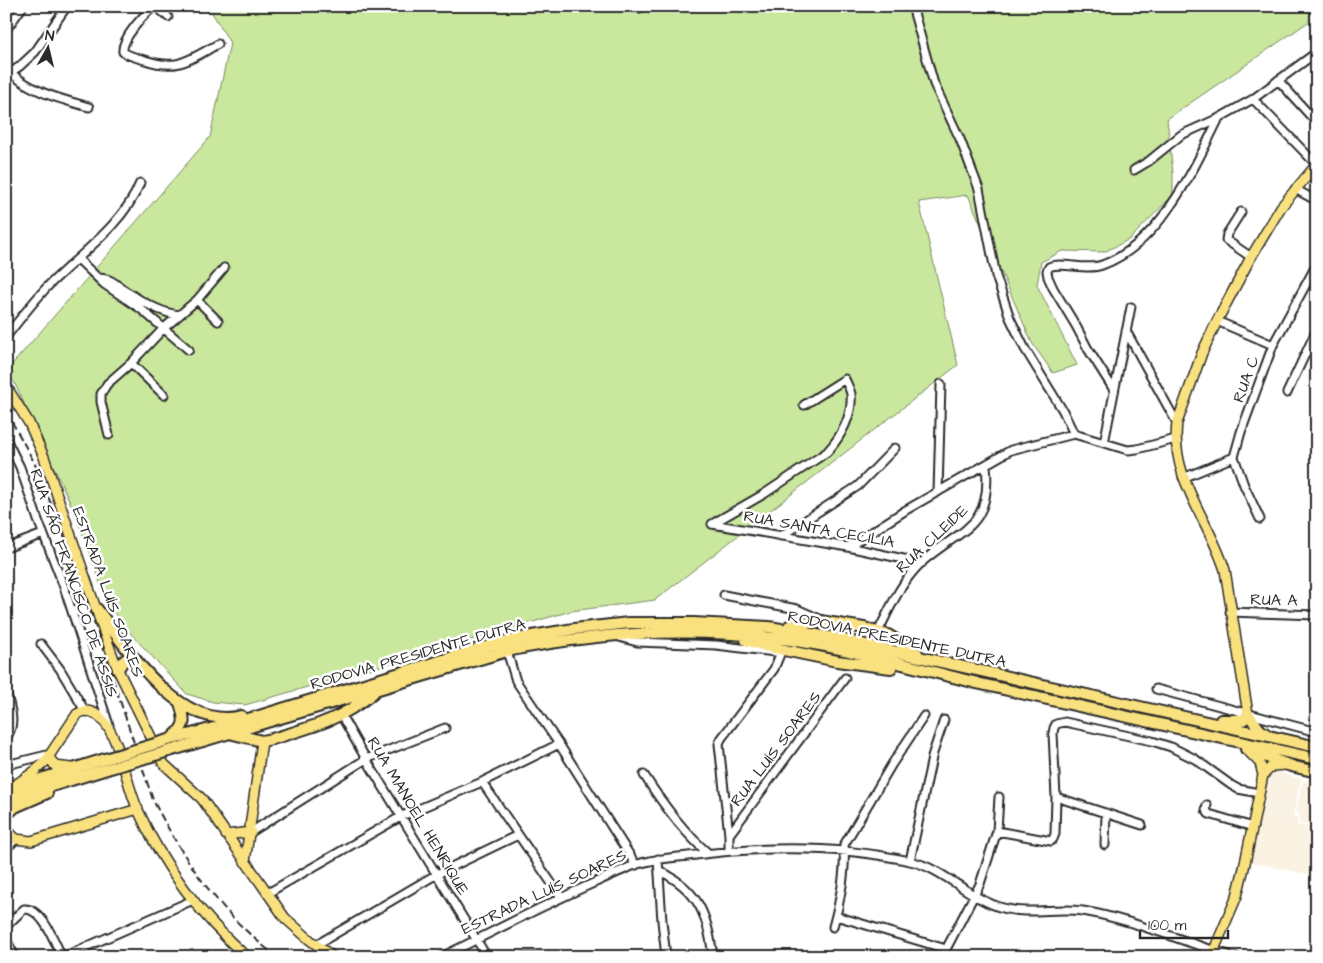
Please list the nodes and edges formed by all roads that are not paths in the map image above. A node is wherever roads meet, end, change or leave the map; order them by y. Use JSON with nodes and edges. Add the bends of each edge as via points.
{"nodes":[{"id":1,"x":23,"y":6,"type":"edge"},
{"id":2,"x":67,"y":6,"type":"edge"},
{"id":3,"x":156,"y":6,"type":"edge"},
{"id":4,"x":627,"y":6,"type":"edge"},
{"id":5,"x":646,"y":6,"type":"edge"},
{"id":6,"x":912,"y":6,"type":"edge"},
{"id":7,"x":168,"y":17,"type":"dead end"},
{"id":8,"x":6,"y":30,"type":"edge"},
{"id":9,"x":218,"y":44,"type":"dead end"},
{"id":10,"x":1317,"y":52,"type":"edge"},
{"id":11,"x":9,"y":74,"type":"edge"},
{"id":12,"x":1278,"y":80,"type":"junction"},
{"id":13,"x":1253,"y":99,"type":"junction"},
{"id":14,"x":89,"y":107,"type":"dead end"},
{"id":15,"x":1219,"y":118,"type":"junction"},
{"id":16,"x":1317,"y":123,"type":"edge"},
{"id":17,"x":1316,"y":164,"type":"edge"},
{"id":18,"x":1134,"y":170,"type":"dead end"},
{"id":19,"x":140,"y":183,"type":"dead end"},
{"id":20,"x":1295,"y":188,"type":"junction"},
{"id":21,"x":1317,"y":201,"type":"edge"},
{"id":22,"x":1241,"y":212,"type":"dead end"},
{"id":23,"x":1251,"y":257,"type":"junction"},
{"id":24,"x":78,"y":259,"type":"junction"},
{"id":25,"x":1317,"y":264,"type":"edge"},
{"id":26,"x":224,"y":268,"type":"dead end"},
{"id":27,"x":98,"y":278,"type":"junction"},
{"id":28,"x":198,"y":300,"type":"junction"},
{"id":29,"x":1131,"y":307,"type":"dead end"},
{"id":30,"x":179,"y":314,"type":"junction"},
{"id":31,"x":218,"y":321,"type":"dead end"},
{"id":32,"x":1216,"y":321,"type":"junction"},
{"id":33,"x":163,"y":329,"type":"junction"},
{"id":34,"x":1317,"y":329,"type":"edge"},
{"id":35,"x":1126,"y":331,"type":"junction"},
{"id":36,"x":6,"y":337,"type":"edge"},
{"id":37,"x":1273,"y":345,"type":"junction"},
{"id":38,"x":189,"y":350,"type":"dead end"},
{"id":39,"x":132,"y":363,"type":"junction"},
{"id":40,"x":941,"y":384,"type":"dead end"},
{"id":41,"x":6,"y":386,"type":"edge"},
{"id":42,"x":1114,"y":390,"type":"junction"},
{"id":43,"x":1287,"y":393,"type":"dead end"},
{"id":44,"x":164,"y":396,"type":"dead end"},
{"id":45,"x":804,"y":405,"type":"dead end"},
{"id":46,"x":1178,"y":423,"type":"junction"},
{"id":47,"x":1074,"y":434,"type":"junction"},
{"id":48,"x":109,"y":435,"type":"dead end"},
{"id":49,"x":6,"y":439,"type":"edge"},
{"id":50,"x":1176,"y":439,"type":"junction"},
{"id":51,"x":1104,"y":443,"type":"junction"},
{"id":52,"x":895,"y":448,"type":"dead end"},
{"id":53,"x":1234,"y":457,"type":"junction"},
{"id":54,"x":986,"y":465,"type":"junction"},
{"id":55,"x":1183,"y":478,"type":"junction"},
{"id":56,"x":938,"y":492,"type":"junction"},
{"id":57,"x":1260,"y":519,"type":"dead end"},
{"id":58,"x":43,"y":534,"type":"junction"},
{"id":59,"x":781,"y":536,"type":"junction"},
{"id":60,"x":848,"y":547,"type":"junction"},
{"id":61,"x":6,"y":548,"type":"edge"},
{"id":62,"x":922,"y":563,"type":"junction"},
{"id":63,"x":724,"y":595,"type":"dead end"},
{"id":64,"x":97,"y":609,"type":"junction"},
{"id":65,"x":1230,"y":612,"type":"junction"},
{"id":66,"x":1317,"y":615,"type":"edge"},
{"id":67,"x":669,"y":622,"type":"junction"},
{"id":68,"x":825,"y":622,"type":"junction"},
{"id":69,"x":878,"y":632,"type":"junction"},
{"id":70,"x":730,"y":635,"type":"junction"},
{"id":71,"x":617,"y":636,"type":"junction"},
{"id":72,"x":41,"y":644,"type":"dead end"},
{"id":73,"x":507,"y":652,"type":"junction"},
{"id":74,"x":784,"y":652,"type":"junction"},
{"id":75,"x":135,"y":659,"type":"junction"},
{"id":76,"x":118,"y":670,"type":"junction"},
{"id":77,"x":393,"y":674,"type":"junction"},
{"id":78,"x":845,"y":678,"type":"dead end"},
{"id":79,"x":1042,"y":685,"type":"junction"},
{"id":80,"x":1156,"y":689,"type":"dead end"},
{"id":81,"x":377,"y":690,"type":"junction"},
{"id":82,"x":6,"y":691,"type":"edge"},
{"id":83,"x":1018,"y":692,"type":"junction"},
{"id":84,"x":180,"y":703,"type":"junction"},
{"id":85,"x":85,"y":711,"type":"junction"},
{"id":86,"x":1248,"y":714,"type":"junction"},
{"id":87,"x":341,"y":715,"type":"junction"},
{"id":88,"x":924,"y":716,"type":"dead end"},
{"id":89,"x":944,"y":720,"type":"dead end"},
{"id":90,"x":1206,"y":721,"type":"junction"},
{"id":91,"x":444,"y":728,"type":"dead end"},
{"id":92,"x":1317,"y":732,"type":"edge"},
{"id":93,"x":232,"y":734,"type":"junction"},
{"id":94,"x":1203,"y":734,"type":"junction"},
{"id":95,"x":1268,"y":736,"type":"junction"},
{"id":96,"x":112,"y":737,"type":"junction"},
{"id":97,"x":6,"y":738,"type":"edge"},
{"id":98,"x":167,"y":741,"type":"junction"},
{"id":99,"x":262,"y":741,"type":"junction"},
{"id":100,"x":559,"y":744,"type":"junction"},
{"id":101,"x":1317,"y":747,"type":"edge"},
{"id":102,"x":1245,"y":749,"type":"junction"},
{"id":103,"x":50,"y":756,"type":"junction"},
{"id":104,"x":366,"y":759,"type":"junction"},
{"id":105,"x":1317,"y":759,"type":"edge"},
{"id":106,"x":7,"y":763,"type":"edge"},
{"id":107,"x":106,"y":764,"type":"junction"},
{"id":108,"x":1288,"y":765,"type":"junction"},
{"id":109,"x":76,"y":769,"type":"junction"},
{"id":110,"x":1317,"y":772,"type":"edge"},
{"id":111,"x":644,"y":775,"type":"dead end"},
{"id":112,"x":1263,"y":775,"type":"junction"},
{"id":113,"x":69,"y":780,"type":"junction"},
{"id":114,"x":482,"y":782,"type":"junction"},
{"id":115,"x":6,"y":790,"type":"edge"},
{"id":116,"x":1259,"y":794,"type":"junction"},
{"id":117,"x":1056,"y":796,"type":"junction"},
{"id":118,"x":999,"y":797,"type":"dead end"},
{"id":119,"x":6,"y":800,"type":"edge"},
{"id":120,"x":1207,"y":805,"type":"dead end"},
{"id":121,"x":138,"y":809,"type":"junction"},
{"id":122,"x":7,"y":812,"type":"edge"},
{"id":123,"x":1106,"y":813,"type":"junction"},
{"id":124,"x":402,"y":816,"type":"junction"},
{"id":125,"x":1142,"y":825,"type":"dead end"},
{"id":126,"x":1253,"y":827,"type":"junction"},
{"id":127,"x":6,"y":830,"type":"edge"},
{"id":128,"x":997,"y":831,"type":"junction"},
{"id":129,"x":251,"y":832,"type":"junction"},
{"id":130,"x":226,"y":835,"type":"junction"},
{"id":131,"x":518,"y":835,"type":"junction"},
{"id":132,"x":729,"y":835,"type":"junction"},
{"id":133,"x":16,"y":839,"type":"junction"},
{"id":134,"x":1105,"y":845,"type":"dead end"},
{"id":135,"x":6,"y":849,"type":"edge"},
{"id":136,"x":728,"y":851,"type":"junction"},
{"id":137,"x":845,"y":851,"type":"junction"},
{"id":138,"x":708,"y":853,"type":"junction"},
{"id":139,"x":658,"y":859,"type":"junction"},
{"id":140,"x":910,"y":861,"type":"junction"},
{"id":141,"x":245,"y":862,"type":"junction"},
{"id":142,"x":636,"y":865,"type":"junction"},
{"id":143,"x":660,"y":871,"type":"junction"},
{"id":144,"x":438,"y":874,"type":"junction"},
{"id":145,"x":268,"y":894,"type":"junction"},
{"id":146,"x":974,"y":895,"type":"junction"},
{"id":147,"x":561,"y":897,"type":"junction"},
{"id":148,"x":193,"y":900,"type":"junction"},
{"id":149,"x":836,"y":916,"type":"junction"},
{"id":150,"x":6,"y":926,"type":"edge"},
{"id":151,"x":833,"y":928,"type":"dead end"},
{"id":152,"x":6,"y":939,"type":"edge"},
{"id":153,"x":476,"y":940,"type":"junction"},
{"id":154,"x":316,"y":945,"type":"junction"},
{"id":155,"x":946,"y":949,"type":"junction"},
{"id":156,"x":1212,"y":954,"type":"edge"},
{"id":157,"x":15,"y":957,"type":"edge"},
{"id":158,"x":63,"y":957,"type":"edge"},
{"id":159,"x":247,"y":957,"type":"edge"},
{"id":160,"x":333,"y":957,"type":"edge"},
{"id":161,"x":441,"y":957,"type":"edge"},
{"id":162,"x":487,"y":957,"type":"edge"},
{"id":163,"x":522,"y":957,"type":"edge"},
{"id":164,"x":542,"y":957,"type":"edge"},
{"id":165,"x":666,"y":957,"type":"edge"},
{"id":166,"x":713,"y":957,"type":"edge"},
{"id":167,"x":943,"y":957,"type":"edge"},
{"id":168,"x":1236,"y":957,"type":"edge"}],
"edges":[{"from":1,"to":8,"type":"street"},
{"from":2,"to":11,"type":"street","via":[[35,52]]},
{"from":3,"to":7,"type":"street"},
{"from":3,"to":9,"type":"street","via":[[141,19],[124,43],[122,50],[127,55],[169,65],[185,62]]},
{"from":4,"to":5,"type":"street"},
{"from":6,"to":47,"type":"street","via":[[934,84],[979,189],[996,276],[1010,318]]},
{"from":10,"to":12,"type":"street"},
{"from":11,"to":14,"type":"street","via":[[33,89]]},
{"from":12,"to":13,"type":"street"},
{"from":12,"to":16,"type":"street"},
{"from":13,"to":15,"type":"street"},
{"from":13,"to":17,"type":"street"},
{"from":15,"to":18,"type":"street","via":[[1181,135]]},
{"from":15,"to":42,"type":"street","via":[[1179,196],[1128,252],[1099,266],[1055,265],[1047,270],[1053,288]]},
{"from":17,"to":20,"type":"main road"},
{"from":19,"to":24,"type":"street","via":[[125,210]]},
{"from":20,"to":21,"type":"street"},
{"from":20,"to":23,"type":"main road"},
{"from":22,"to":23,"type":"street","via":[[1226,240]]},
{"from":23,"to":32,"type":"main road"},
{"from":24,"to":27,"type":"street"},
{"from":24,"to":36,"type":"street","via":[[47,287]]},
{"from":25,"to":37,"type":"street","name":"RUA C"},
{"from":26,"to":28,"type":"street"},
{"from":27,"to":30,"type":"street","via":[[114,282],[160,310]]},
{"from":27,"to":33,"type":"street"},
{"from":28,"to":30,"type":"street"},
{"from":28,"to":31,"type":"street"},
{"from":29,"to":35,"type":"street"},
{"from":30,"to":33,"type":"street"},
{"from":32,"to":37,"type":"street"},
{"from":32,"to":46,"type":"main road"},
{"from":33,"to":38,"type":"street"},
{"from":33,"to":39,"type":"street"},
{"from":34,"to":43,"type":"street"},
{"from":35,"to":42,"type":"street"},
{"from":35,"to":46,"type":"street"},
{"from":37,"to":53,"type":"street","name":"RUA C"},
{"from":39,"to":44,"type":"street"},
{"from":39,"to":48,"type":"street","via":[[107,384],[102,394]]},
{"from":40,"to":56,"type":"street"},
{"from":41,"to":64,"type":"main road","name":"ESTRADA LUÍS SOARES","via":[[29,423],[44,457]]},
{"from":42,"to":51,"type":"street"},
{"from":45,"to":59,"type":"street","name":"RUA SANTA CECILIA","via":[[845,379],[851,392],[850,410],[842,433],[827,452],[712,524]]},
{"from":46,"to":50,"type":"main road"},
{"from":47,"to":51,"type":"street"},
{"from":47,"to":54,"type":"street","via":[[1022,446]]},
{"from":49,"to":58,"type":"street","name":"RUA SÃO FRANCISCO DE ASSIS","via":[[20,467]]},
{"from":50,"to":51,"type":"street","via":[[1128,450]]},
{"from":50,"to":55,"type":"main road"},
{"from":52,"to":59,"type":"street","via":[[858,486]]},
{"from":53,"to":55,"type":"street"},
{"from":53,"to":57,"type":"street"},
{"from":54,"to":56,"type":"street"},
{"from":54,"to":62,"type":"street","name":"RUA CLEIDE","via":[[987,491],[976,521]]},
{"from":55,"to":65,"type":"main road","via":[[1220,554]]},
{"from":56,"to":60,"type":"street"},
{"from":58,"to":61,"type":"street"},
{"from":58,"to":96,"type":"street","name":"RUA SÃO FRANCISCO DE ASSIS","via":[[64,587]]},
{"from":59,"to":60,"type":"street","name":"RUA SANTA CECILIA"},
{"from":60,"to":62,"type":"street","name":"RUA SANTA CECILIA"},
{"from":62,"to":69,"type":"street","name":"RUA CLEIDE","via":[[900,589]]},
{"from":63,"to":68,"type":"street","via":[[797,609]]},
{"from":64,"to":75,"type":"highway"},
{"from":64,"to":76,"type":"main road","name":"ESTRADA LUÍS SOARES"},
{"from":65,"to":66,"type":"street","name":"RUA A"},
{"from":65,"to":86,"type":"main road"},
{"from":67,"to":68,"type":"highway","via":[[697,620],[793,626]]},
{"from":67,"to":77,"type":"highway","name":"RODOVIA PRESIDENTE DUTRA","via":[[629,623],[526,637]]},
{"from":67,"to":79,"type":"highway","name":"RODOVIA PRESIDENTE DUTRA","via":[[769,627],[807,633]]},
{"from":68,"to":69,"type":"highway"},
{"from":69,"to":79,"type":"highway","via":[[933,658],[968,664]]},
{"from":70,"to":71,"type":"highway","name":"RODOVIA PRESIDENTE DUTRA","via":[[653,633]]},
{"from":70,"to":74,"type":"highway"},
{"from":70,"to":83,"type":"highway","name":"RODOVIA PRESIDENTE DUTRA","via":[[820,646]]},
{"from":71,"to":73,"type":"highway","name":"RODOVIA PRESIDENTE DUTRA","via":[[544,644]]},
{"from":71,"to":74,"type":"street","via":[[637,642]]},
{"from":72,"to":85,"type":"street"},
{"from":73,"to":81,"type":"highway","name":"RODOVIA PRESIDENTE DUTRA"},
{"from":73,"to":100,"type":"street","via":[[516,681]]},
{"from":74,"to":83,"type":"highway","via":[[896,669],[982,689]]},
{"from":74,"to":132,"type":"street","via":[[719,744]]},
{"from":75,"to":76,"type":"highway","via":[[127,659]]},
{"from":75,"to":84,"type":"highway"},
{"from":76,"to":130,"type":"main road","name":"ESTRADA LUÍS SOARES","via":[[161,761],[197,794]]},
{"from":77,"to":84,"type":"highway","via":[[235,718],[201,714]]},
{"from":77,"to":98,"type":"highway","name":"RODOVIA PRESIDENTE DUTRA"},
{"from":78,"to":132,"type":"street","name":"RUA LUÍS SOARES"},
{"from":79,"to":90,"type":"highway","name":"RODOVIA PRESIDENTE DUTRA"},
{"from":80,"to":86,"type":"street"},
{"from":81,"to":87,"type":"highway"},
{"from":81,"to":93,"type":"highway","name":"RODOVIA PRESIDENTE DUTRA"},
{"from":82,"to":97,"type":"street","via":[[12,719],[12,730]]},
{"from":83,"to":94,"type":"highway","name":"RODOVIA PRESIDENTE DUTRA"},
{"from":84,"to":98,"type":"highway","via":[[184,726]]},
{"from":85,"to":96,"type":"main road","via":[[100,718]]},
{"from":85,"to":103,"type":"main road","via":[[74,717]]},
{"from":86,"to":90,"type":"highway","via":[[1243,720]]},
{"from":86,"to":92,"type":"street"},
{"from":86,"to":95,"type":"highway"},
{"from":87,"to":99,"type":"highway"},
{"from":87,"to":104,"type":"street","name":"RUA MANOEL HENRIQUE"},
{"from":88,"to":137,"type":"street","via":[[857,821],[844,845]]},
{"from":89,"to":140,"type":"street","via":[[933,754]]},
{"from":90,"to":95,"type":"highway","name":"RODOVIA PRESIDENTE DUTRA"},
{"from":91,"to":104,"type":"street"},
{"from":93,"to":99,"type":"highway"},
{"from":93,"to":107,"type":"highway","name":"RODOVIA PRESIDENTE DUTRA","bridge":true,"via":[[168,752]]},
{"from":94,"to":102,"type":"highway"},
{"from":94,"to":105,"type":"highway","name":"RODOVIA PRESIDENTE DUTRA"},
{"from":95,"to":101,"type":"highway","name":"RODOVIA PRESIDENTE DUTRA"},
{"from":96,"to":121,"type":"main road"},
{"from":98,"to":107,"type":"highway","name":"RODOVIA PRESIDENTE DUTRA","bridge":true},
{"from":99,"to":129,"type":"main road"},
{"from":100,"to":114,"type":"street"},
{"from":100,"to":142,"type":"street"},
{"from":102,"to":108,"type":"highway"},
{"from":102,"to":112,"type":"main road","via":[[1257,760]]},
{"from":103,"to":106,"type":"street"},
{"from":103,"to":109,"type":"main road","via":[[55,766]]},
{"from":103,"to":115,"type":"main road","via":[[35,771]]},
{"from":104,"to":124,"type":"street","name":"RUA MANOEL HENRIQUE"},
{"from":104,"to":129,"type":"street"},
{"from":107,"to":109,"type":"highway","name":"RODOVIA PRESIDENTE DUTRA"},
{"from":107,"to":113,"type":"highway","name":"RODOVIA PRESIDENTE DUTRA"},
{"from":108,"to":110,"type":"highway"},
{"from":108,"to":112,"type":"main road","via":[[1272,766]]},
{"from":109,"to":115,"type":"highway","name":"RODOVIA PRESIDENTE DUTRA"},
{"from":111,"to":138,"type":"street","via":[[661,801]]},
{"from":112,"to":116,"type":"main road"},
{"from":113,"to":119,"type":"highway","name":"RODOVIA PRESIDENTE DUTRA"},
{"from":113,"to":122,"type":"highway","via":[[58,789]]},
{"from":114,"to":124,"type":"street"},
{"from":114,"to":131,"type":"street"},
{"from":116,"to":117,"type":"street","via":[[1238,789],[1195,759],[1171,747],[1065,722],[1056,724],[1053,733]]},
{"from":116,"to":126,"type":"main road"},
{"from":117,"to":123,"type":"street"},
{"from":117,"to":128,"type":"street","via":[[1054,839],[1050,841]]},
{"from":118,"to":128,"type":"street"},
{"from":120,"to":126,"type":"street","via":[[1209,814]]},
{"from":121,"to":133,"type":"main road","via":[[45,838],[31,841]]},
{"from":121,"to":148,"type":"main road","via":[[156,845]]},
{"from":123,"to":125,"type":"street"},
{"from":123,"to":134,"type":"street"},
{"from":124,"to":144,"type":"street","name":"RUA MANOEL HENRIQUE"},
{"from":124,"to":145,"type":"street"},
{"from":126,"to":156,"type":"main road","via":[[1237,896]]},
{"from":127,"to":133,"type":"main road"},
{"from":128,"to":146,"type":"street"},
{"from":129,"to":130,"type":"main road"},
{"from":129,"to":141,"type":"main road"},
{"from":130,"to":141,"type":"main road","name":"ESTRADA LUÍS SOARES"},
{"from":131,"to":144,"type":"street"},
{"from":131,"to":147,"type":"street"},
{"from":132,"to":136,"type":"street"},
{"from":133,"to":135,"type":"street"},
{"from":136,"to":137,"type":"street","name":"ESTRADA LUÍS SOARES"},
{"from":136,"to":138,"type":"street","name":"ESTRADA LUÍS SOARES"},
{"from":137,"to":140,"type":"street","name":"ESTRADA LUÍS SOARES"},
{"from":137,"to":149,"type":"street"},
{"from":138,"to":139,"type":"street","name":"ESTRADA LUÍS SOARES"},
{"from":139,"to":142,"type":"street","name":"ESTRADA LUÍS SOARES"},
{"from":139,"to":143,"type":"street"},
{"from":140,"to":146,"type":"street","name":"ESTRADA LUÍS SOARES","via":[[929,867]]},
{"from":141,"to":145,"type":"main road","name":"ESTRADA LUÍS SOARES"},
{"from":142,"to":147,"type":"street","name":"ESTRADA LUÍS SOARES"},
{"from":143,"to":165,"type":"street"},
{"from":143,"to":166,"type":"street","via":[[684,886],[696,899],[702,909]]},
{"from":144,"to":153,"type":"street","name":"RUA MANOEL HENRIQUE"},
{"from":144,"to":154,"type":"street"},
{"from":145,"to":154,"type":"main road","name":"ESTRADA LUÍS SOARES","via":[[285,918]]},
{"from":146,"to":155,"type":"street"},
{"from":146,"to":156,"type":"street","name":"ESTRADA LUÍS SOARES","via":[[1012,910],[1083,911],[1129,923]]},
{"from":147,"to":153,"type":"street","name":"ESTRADA LUÍS SOARES"},
{"from":148,"to":158,"type":"street"},
{"from":148,"to":159,"type":"main road","via":[[214,926]]},
{"from":149,"to":151,"type":"street"},
{"from":149,"to":155,"type":"street"},
{"from":150,"to":158,"type":"street","via":[[24,909],[32,910],[47,927]]},
{"from":152,"to":157,"type":"street"},
{"from":153,"to":161,"type":"street","name":"ESTRADA LUÍS SOARES"},
{"from":153,"to":162,"type":"street","name":"RUA MANOEL HENRIQUE"},
{"from":154,"to":160,"type":"main road","name":"ESTRADA LUÍS SOARES"},
{"from":155,"to":167,"type":"street"},
{"from":156,"to":168,"type":"street","name":"ESTRADA LUÍS SOARES"},
{"from":163,"to":164,"type":"street"}]}
